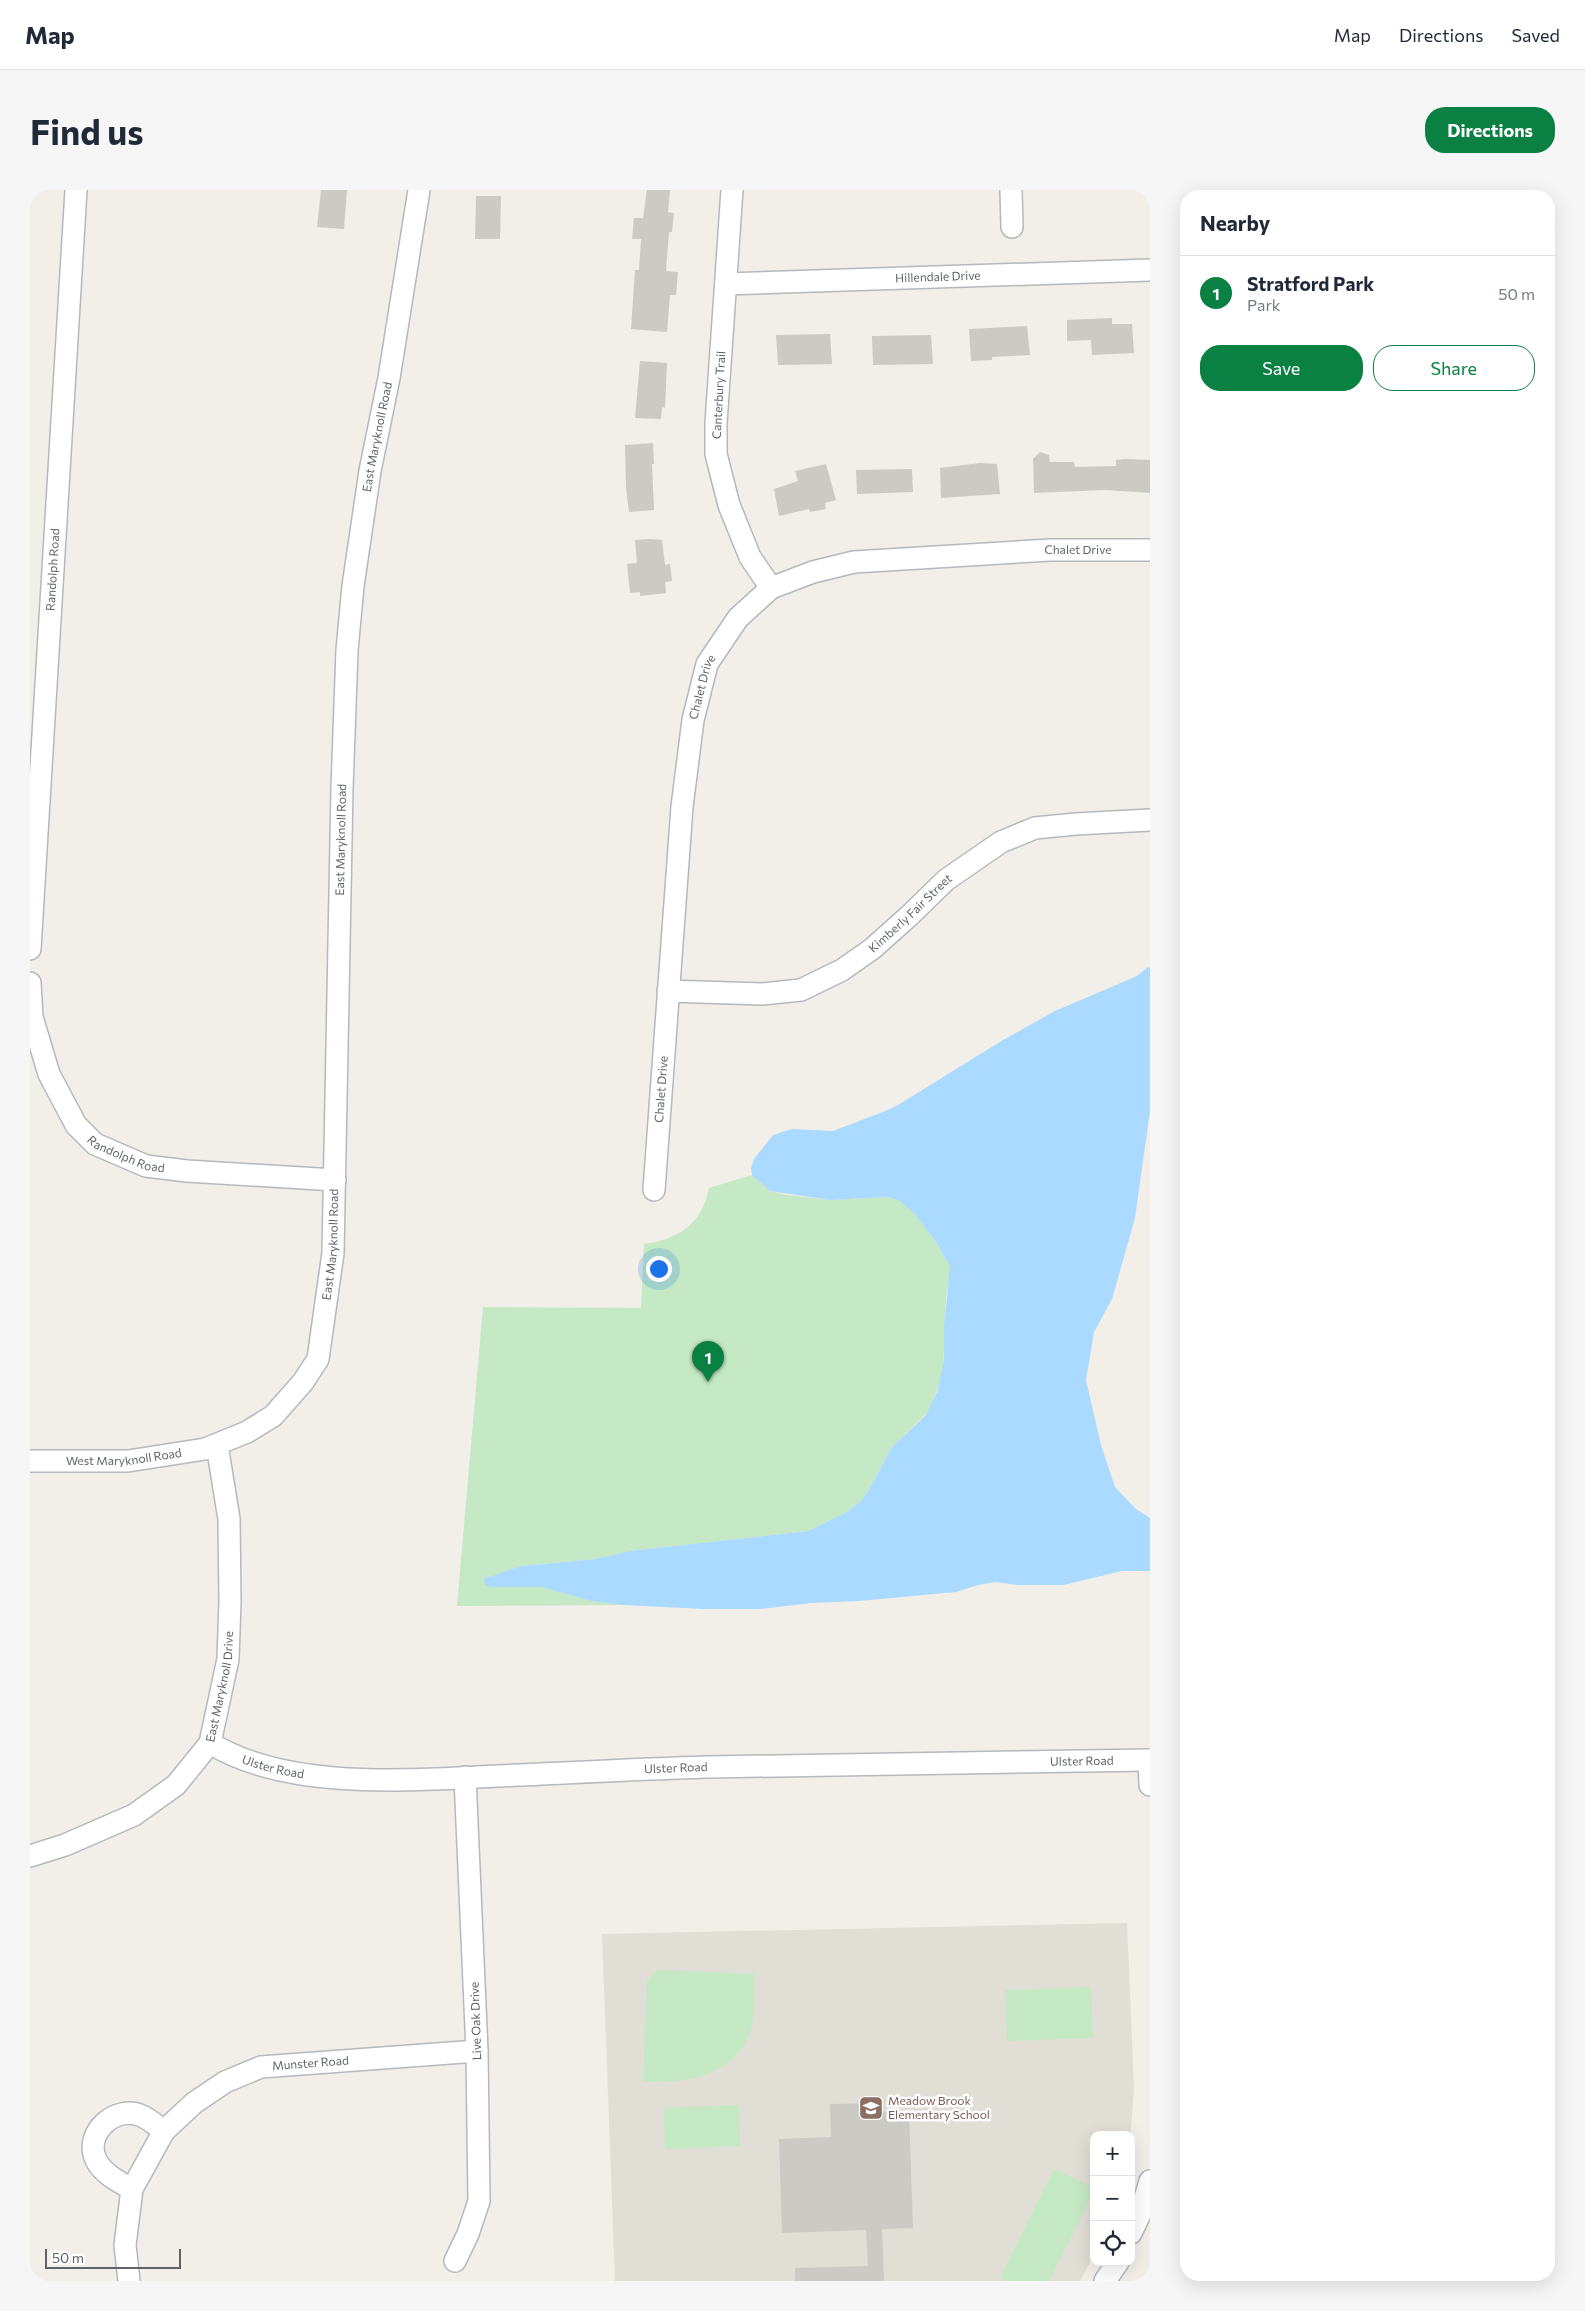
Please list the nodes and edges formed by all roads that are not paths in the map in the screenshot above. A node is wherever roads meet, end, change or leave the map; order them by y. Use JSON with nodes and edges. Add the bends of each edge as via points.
{"nodes":[{"id":1,"x":76,"y":190,"type":"edge"},
{"id":2,"x":418,"y":190,"type":"edge"},
{"id":3,"x":732,"y":190,"type":"edge"},
{"id":4,"x":1011,"y":190,"type":"edge"},
{"id":5,"x":1012,"y":227,"type":"dead end"},
{"id":6,"x":1150,"y":270,"type":"edge"},
{"id":7,"x":726,"y":284,"type":"junction"},
{"id":8,"x":1150,"y":550,"type":"edge"},
{"id":9,"x":771,"y":588,"type":"junction"},
{"id":10,"x":1150,"y":820,"type":"edge"},
{"id":11,"x":30,"y":949,"type":"edge"},
{"id":12,"x":30,"y":983,"type":"edge"},
{"id":13,"x":668,"y":991,"type":"junction"},
{"id":14,"x":335,"y":1180,"type":"junction"},
{"id":15,"x":654,"y":1190,"type":"dead end"},
{"id":16,"x":217,"y":1445,"type":"junction"},
{"id":17,"x":30,"y":1461,"type":"edge"},
{"id":18,"x":210,"y":1742,"type":"junction"},
{"id":19,"x":1149,"y":1760,"type":"edge"},
{"id":20,"x":465,"y":1778,"type":"junction"},
{"id":21,"x":1150,"y":1785,"type":"edge"},
{"id":22,"x":30,"y":1856,"type":"edge"},
{"id":23,"x":477,"y":2051,"type":"junction"},
{"id":24,"x":164,"y":2131,"type":"junction"},
{"id":25,"x":1150,"y":2181,"type":"edge"},
{"id":26,"x":132,"y":2189,"type":"junction"},
{"id":27,"x":1135,"y":2225,"type":"edge"},
{"id":28,"x":455,"y":2260,"type":"dead end"},
{"id":29,"x":1115,"y":2266,"type":"edge"},
{"id":30,"x":129,"y":2281,"type":"edge"},
{"id":31,"x":1105,"y":2281,"type":"edge"}],
"edges":[{"from":1,"to":11,"type":"street","name":"Randolph Road"},
{"from":2,"to":14,"type":"street","name":"East Maryknoll Road","via":[[352,586],[342,789]]},
{"from":3,"to":7,"type":"street","name":"Canterbury Trail"},
{"from":4,"to":5,"type":"street"},
{"from":6,"to":7,"type":"street","name":"Hillendale Drive"},
{"from":7,"to":9,"type":"street","name":"Canterbury Trail","via":[[716,454],[729,505],[750,557]]},
{"from":8,"to":9,"type":"street","name":"Chalet Drive","via":[[1050,550],[854,562]]},
{"from":9,"to":13,"type":"street","name":"Chalet Drive","via":[[738,618],[707,664],[693,720],[682,807]]},
{"from":10,"to":13,"type":"street","name":"Kimberly Fair Street","via":[[1035,828],[1000,842],[946,880],[872,950],[842,970],[801,990],[762,994]]},
{"from":12,"to":14,"type":"street","name":"Randolph Road","via":[[32,1017],[50,1074],[76,1126],[95,1144],[146,1166]]},
{"from":13,"to":15,"type":"street","name":"Chalet Drive"},
{"from":14,"to":16,"type":"street","name":"East Maryknoll Road","via":[[334,1253],[318,1359],[273,1416]]},
{"from":16,"to":17,"type":"street","name":"West Maryknoll Road","via":[[205,1450],[128,1461]]},
{"from":16,"to":18,"type":"street","name":"East Maryknoll Drive","via":[[229,1519],[230,1601],[228,1659]]},
{"from":18,"to":20,"type":"street","name":"Ulster Road","via":[[230,1755],[300,1774],[383,1779]]},
{"from":18,"to":22,"type":"street","name":"East Maryknoll Drive","via":[[176,1785],[134,1815],[65,1845]]},
{"from":19,"to":20,"type":"street","name":"Ulster Road","via":[[705,1767]]},
{"from":19,"to":21,"type":"street"},
{"from":20,"to":23,"type":"street","name":"Live Oak Drive"},
{"from":23,"to":24,"type":"street","name":"Munster Road","via":[[261,2067],[225,2082],[194,2103]]},
{"from":23,"to":28,"type":"street","name":"Live Oak Drive","via":[[479,2201]]},
{"from":24,"to":26,"type":"street","name":"Munster Road"},
{"from":24,"to":26,"type":"street","via":[[140,2115],[126,2114],[101,2125],[93,2139],[96,2160],[112,2178]]},
{"from":25,"to":27,"type":"street"},
{"from":26,"to":30,"type":"street","name":"Munster Road","via":[[125,2245]]},
{"from":29,"to":31,"type":"street"}]}
